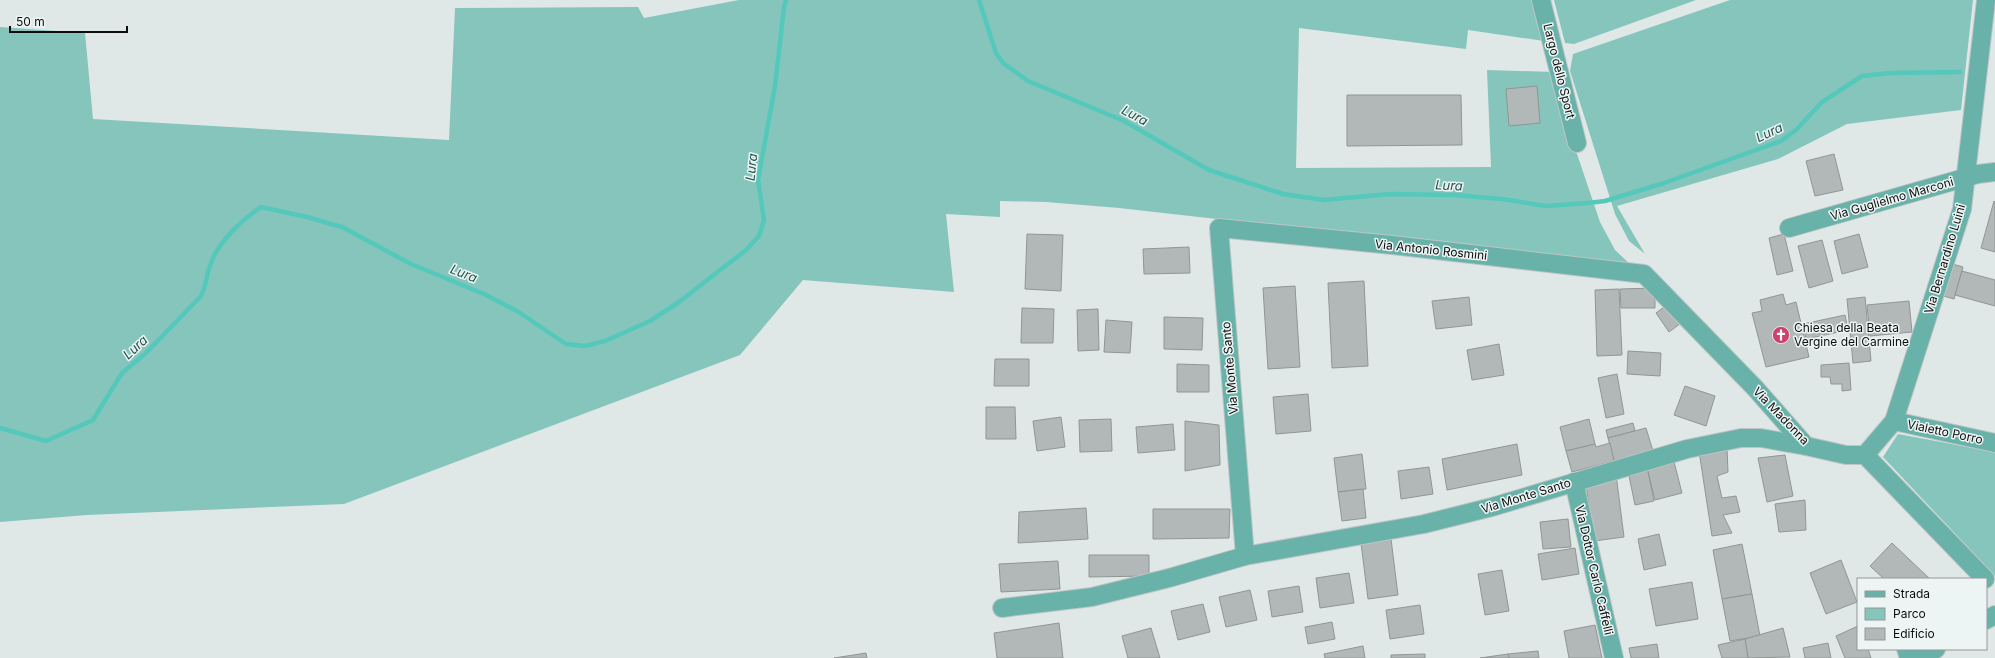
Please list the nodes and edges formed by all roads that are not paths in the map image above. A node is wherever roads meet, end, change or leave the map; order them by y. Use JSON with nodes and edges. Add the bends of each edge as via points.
{"nodes":[{"id":1,"x":1541,"y":0,"type":"edge"},
{"id":2,"x":1986,"y":0,"type":"edge"},
{"id":3,"x":1577,"y":143,"type":"dead end"},
{"id":4,"x":1995,"y":172,"type":"edge"},
{"id":5,"x":1966,"y":179,"type":"junction"},
{"id":6,"x":1219,"y":228,"type":"joint"},
{"id":7,"x":1789,"y":228,"type":"dead end"},
{"id":8,"x":1644,"y":274,"type":"joint"},
{"id":9,"x":1894,"y":421,"type":"junction"},
{"id":10,"x":1995,"y":443,"type":"edge"},
{"id":11,"x":1806,"y":446,"type":"junction"},
{"id":12,"x":1865,"y":454,"type":"junction"},
{"id":13,"x":1574,"y":482,"type":"junction"},
{"id":14,"x":1245,"y":556,"type":"junction"},
{"id":15,"x":1983,"y":578,"type":"edge"},
{"id":16,"x":1987,"y":582,"type":"edge"},
{"id":17,"x":1995,"y":589,"type":"edge"},
{"id":18,"x":1002,"y":608,"type":"dead end"},
{"id":19,"x":1934,"y":650,"type":"edge"},
{"id":20,"x":1613,"y":657,"type":"edge"},
{"id":21,"x":1920,"y":658,"type":"edge"}],
"edges":[{"from":1,"to":3,"type":"street","name":"Largo dello Sport"},
{"from":2,"to":5,"type":"street","name":"Via Bernardino Luini"},
{"from":4,"to":5,"type":"street","name":"Via Guglielmo Marconi","via":[[1978,174]]},
{"from":5,"to":7,"type":"street","name":"Via Guglielmo Marconi"},
{"from":5,"to":9,"type":"street","name":"Via Bernardino Luini","via":[[1962,209]]},
{"from":6,"to":8,"type":"street","name":"Via Antonio Rosmini"},
{"from":6,"to":14,"type":"street","name":"Via Monte Santo"},
{"from":8,"to":11,"type":"street","name":"Via Madonna","via":[[1755,388]]},
{"from":9,"to":10,"type":"street","name":"Vialetto Porro"},
{"from":9,"to":12,"type":"street","name":"Via Bernardino Luini"},
{"from":11,"to":12,"type":"street","name":"Via Madonna","via":[[1846,455]]},
{"from":11,"to":13,"type":"street","name":"Via Monte Santo","via":[[1762,438],[1741,438],[1687,449]]},
{"from":12,"to":15,"type":"street"},
{"from":13,"to":14,"type":"street","name":"Via Monte Santo","via":[[1424,524]]},
{"from":13,"to":20,"type":"street","name":"Via Dottor Carlo Caffelli"},
{"from":14,"to":18,"type":"street","name":"Via Monte Santo","via":[[1092,597]]},
{"from":16,"to":17,"type":"street"},
{"from":19,"to":21,"type":"street"}]}
